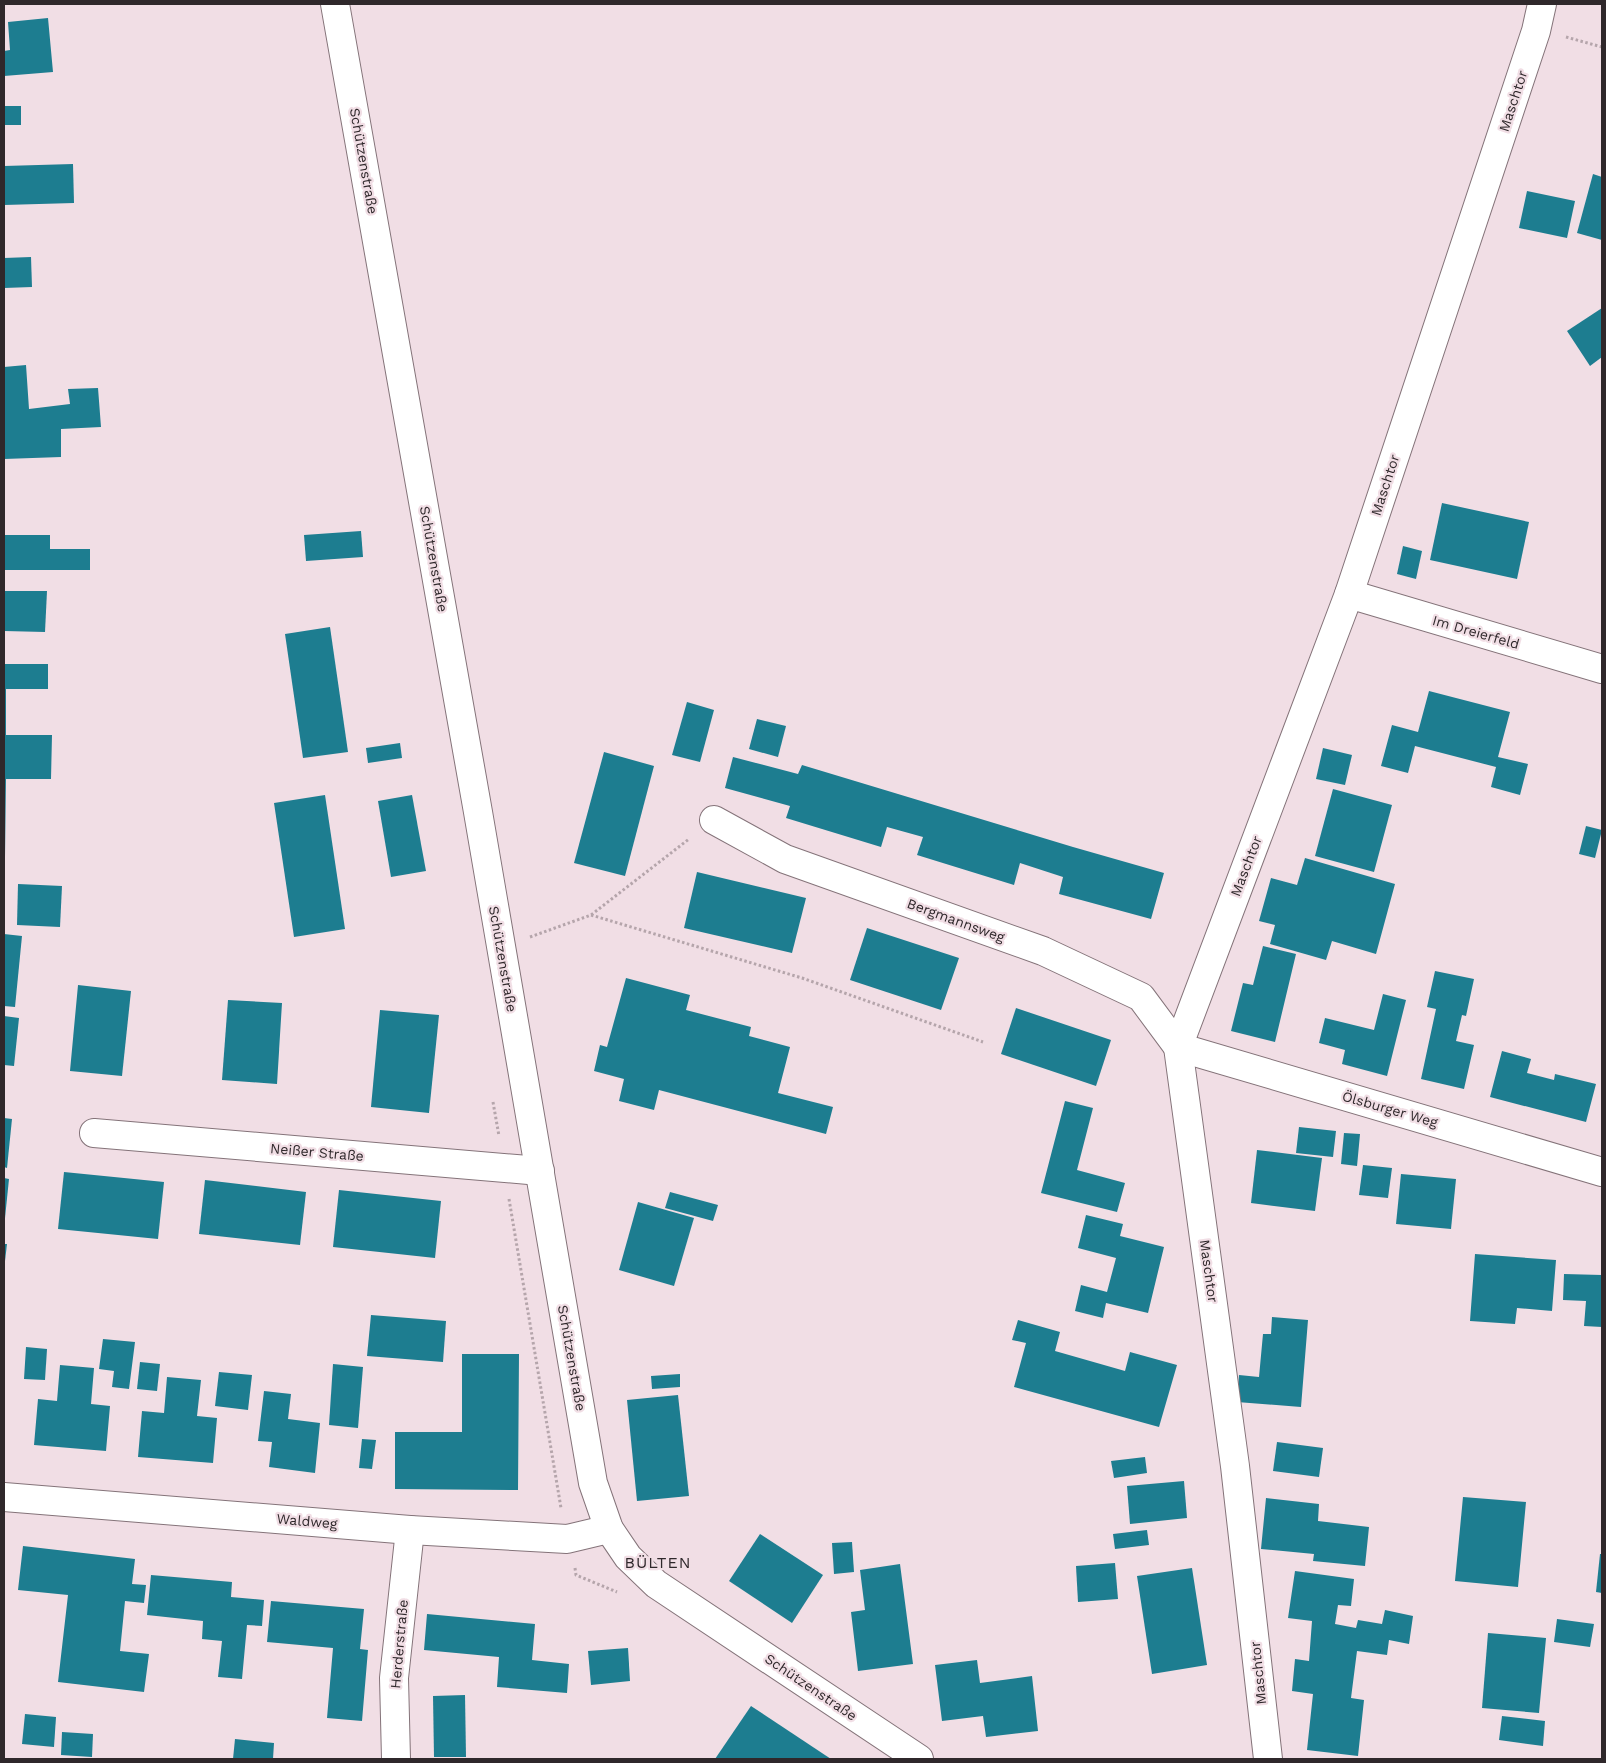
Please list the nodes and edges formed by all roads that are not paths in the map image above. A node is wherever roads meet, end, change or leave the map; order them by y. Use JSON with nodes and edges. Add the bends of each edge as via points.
{"nodes":[{"id":1,"x":335,"y":4,"type":"edge"},
{"id":2,"x":1542,"y":4,"type":"edge"},
{"id":3,"x":1349,"y":594,"type":"junction"},
{"id":4,"x":1602,"y":669,"type":"edge"},
{"id":5,"x":714,"y":820,"type":"road end"},
{"id":6,"x":1178,"y":1047,"type":"junction"},
{"id":7,"x":94,"y":1133,"type":"dead end"},
{"id":8,"x":540,"y":1171,"type":"junction"},
{"id":9,"x":1602,"y":1172,"type":"edge"},
{"id":10,"x":4,"y":1497,"type":"edge"},
{"id":11,"x":609,"y":1529,"type":"junction"},
{"id":12,"x":410,"y":1530,"type":"junction"},
{"id":13,"x":396,"y":1759,"type":"edge"},
{"id":14,"x":919,"y":1759,"type":"edge"},
{"id":15,"x":1268,"y":1759,"type":"edge"}],
"edges":[{"from":1,"to":8,"type":"street","name":"Schützenstraße"},
{"from":2,"to":3,"type":"street","name":"Maschtor","via":[[1536,31]]},
{"from":3,"to":4,"type":"street","name":"Im Dreierfeld"},
{"from":3,"to":6,"type":"street","name":"Maschtor"},
{"from":5,"to":6,"type":"street","name":"Bergmannsweg","via":[[785,859],[1043,951],[1141,997]]},
{"from":6,"to":9,"type":"street","name":"Ölsburger Weg"},
{"from":6,"to":15,"type":"street","name":"Maschtor","via":[[1235,1466]]},
{"from":7,"to":8,"type":"street","name":"Neißer Straße"},
{"from":8,"to":11,"type":"street","name":"Schützenstraße","via":[[593,1482]]},
{"from":10,"to":12,"type":"street","name":"Waldweg"},
{"from":11,"to":12,"type":"street","name":"Waldweg","via":[[567,1540]]},
{"from":11,"to":14,"type":"street","name":"Schützenstraße","via":[[628,1558],[656,1584]]},
{"from":12,"to":13,"type":"street","name":"Herderstraße","via":[[394,1678]]}]}
